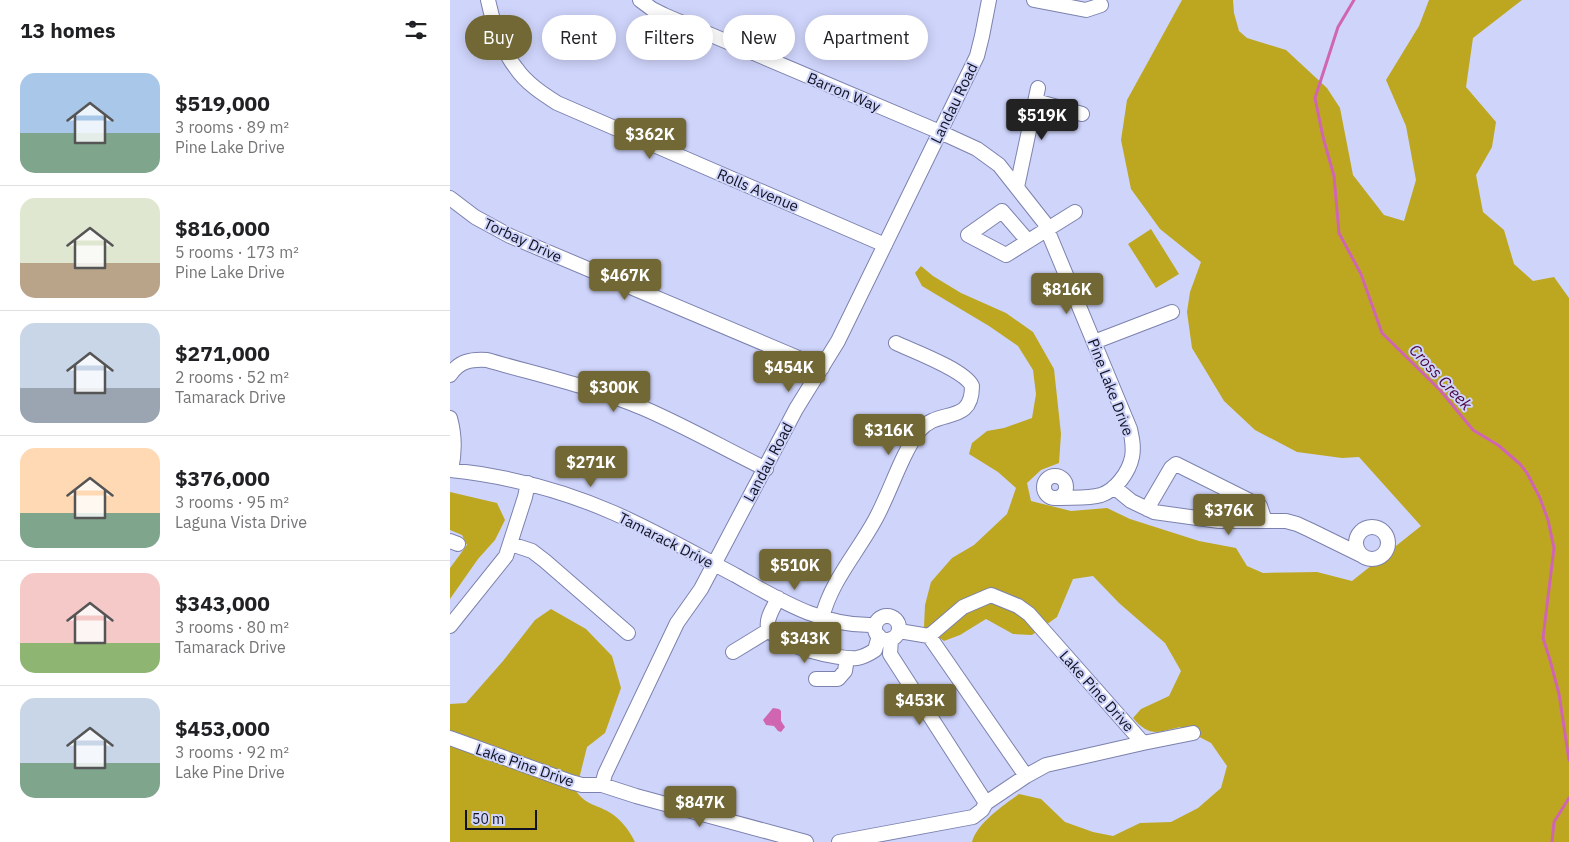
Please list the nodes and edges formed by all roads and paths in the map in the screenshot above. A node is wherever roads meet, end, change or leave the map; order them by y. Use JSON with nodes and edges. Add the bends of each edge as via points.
{"nodes":[{"id":1,"x":488,"y":0,"type":"edge"},
{"id":2,"x":640,"y":0,"type":"edge"},
{"id":3,"x":988,"y":0,"type":"edge"},
{"id":4,"x":1034,"y":0,"type":"edge"},
{"id":5,"x":1101,"y":5,"type":"dead end"},
{"id":6,"x":1082,"y":114,"type":"dead end"},
{"id":7,"x":940,"y":132,"type":"junction"},
{"id":8,"x":1017,"y":187,"type":"junction"},
{"id":9,"x":451,"y":200,"type":"edge"},
{"id":10,"x":1075,"y":212,"type":"dead end"},
{"id":11,"x":1047,"y":229,"type":"junction"},
{"id":12,"x":1028,"y":241,"type":"dead end"},
{"id":13,"x":885,"y":245,"type":"junction"},
{"id":14,"x":1172,"y":312,"type":"dead end"},
{"id":15,"x":1094,"y":342,"type":"junction"},
{"id":16,"x":896,"y":343,"type":"dead end"},
{"id":17,"x":822,"y":368,"type":"junction"},
{"id":18,"x":450,"y":375,"type":"edge"},
{"id":19,"x":450,"y":418,"type":"edge"},
{"id":20,"x":766,"y":469,"type":"junction"},
{"id":21,"x":451,"y":470,"type":"edge"},
{"id":22,"x":528,"y":483,"type":"junction"},
{"id":23,"x":1114,"y":486,"type":"junction"},
{"id":24,"x":1058,"y":498,"type":"dead end"},
{"id":25,"x":1147,"y":509,"type":"junction"},
{"id":26,"x":1266,"y":521,"type":"junction"},
{"id":27,"x":510,"y":544,"type":"junction"},
{"id":28,"x":1361,"y":555,"type":"dead end"},
{"id":29,"x":714,"y":564,"type":"junction"},
{"id":30,"x":778,"y":598,"type":"junction"},
{"id":31,"x":822,"y":618,"type":"junction"},
{"id":32,"x":450,"y":626,"type":"edge"},
{"id":33,"x":769,"y":630,"type":"junction"},
{"id":34,"x":628,"y":633,"type":"dead end"},
{"id":35,"x":886,"y":633,"type":"junction"},
{"id":36,"x":929,"y":636,"type":"junction"},
{"id":37,"x":733,"y":652,"type":"dead end"},
{"id":38,"x":847,"y":658,"type":"junction"},
{"id":39,"x":816,"y":679,"type":"dead end"},
{"id":40,"x":1193,"y":733,"type":"dead end"},
{"id":41,"x":450,"y":738,"type":"edge"},
{"id":42,"x":1143,"y":743,"type":"junction"},
{"id":43,"x":1026,"y":776,"type":"junction"},
{"id":44,"x":602,"y":785,"type":"junction"},
{"id":45,"x":986,"y":803,"type":"junction"},
{"id":46,"x":806,"y":842,"type":"edge"},
{"id":47,"x":839,"y":842,"type":"edge"}],
"edges":[{"from":1,"to":13,"type":"street","name":"Rolls Avenue","via":[[495,27],[516,68],[557,103]]},
{"from":2,"to":7,"type":"street","name":"Barron Way","via":[[664,15]]},
{"from":3,"to":7,"type":"street","name":"Landau Road","via":[[977,56]]},
{"from":4,"to":5,"type":"street","via":[[1086,10]]},
{"from":6,"to":8,"type":"street","via":[[1037,95]]},
{"from":7,"to":8,"type":"street","name":"Pine Lake Drive","via":[[992,159]]},
{"from":7,"to":13,"type":"street","name":"Landau Road"},
{"from":8,"to":11,"type":"street","name":"Pine Lake Drive"},
{"from":9,"to":17,"type":"street","name":"Torbay Drive","via":[[510,236]]},
{"from":10,"to":11,"type":"street"},
{"from":11,"to":12,"type":"street"},
{"from":11,"to":15,"type":"street","name":"Pine Lake Drive"},
{"from":13,"to":17,"type":"street","name":"Landau Road"},
{"from":14,"to":15,"type":"street"},
{"from":15,"to":23,"type":"street","name":"Pine Lake Drive","via":[[1133,440],[1128,467]]},
{"from":16,"to":31,"type":"street","via":[[967,379],[972,386],[970,402],[963,411],[933,420],[915,437],[874,521],[833,588]]},
{"from":17,"to":20,"type":"street","name":"Landau Road","via":[[796,409]]},
{"from":18,"to":20,"type":"street","via":[[467,361],[487,360],[598,392],[642,408]]},
{"from":19,"to":21,"type":"street","via":[[454,440]]},
{"from":20,"to":29,"type":"street","name":"Landau Road"},
{"from":21,"to":22,"type":"street","name":"Tamarack Drive"},
{"from":22,"to":27,"type":"street"},
{"from":22,"to":29,"type":"street","name":"Tamarack Drive","via":[[614,513]]},
{"from":23,"to":24,"type":"street","name":"Pine Lake Drive","via":[[1101,495]]},
{"from":23,"to":25,"type":"street","via":[[1131,501]]},
{"from":25,"to":26,"type":"street","via":[[1202,519]]},
{"from":25,"to":26,"type":"street","via":[[1176,464],[1260,506]]},
{"from":26,"to":28,"type":"street","via":[[1297,524]]},
{"from":27,"to":32,"type":"street","via":[[506,556]]},
{"from":27,"to":34,"type":"street","via":[[545,561]]},
{"from":29,"to":30,"type":"street","name":"Tamarack Drive"},
{"from":29,"to":44,"type":"street","name":"Landau Road","via":[[665,646]]},
{"from":30,"to":31,"type":"street","name":"Tamarack Drive"},
{"from":30,"to":33,"type":"street","via":[[767,622]]},
{"from":31,"to":35,"type":"street","name":"Tamarack Drive"},
{"from":33,"to":37,"type":"street"},
{"from":33,"to":38,"type":"street","via":[[778,638],[816,653]]},
{"from":35,"to":36,"type":"street"},
{"from":35,"to":38,"type":"street","via":[[875,650]]},
{"from":35,"to":45,"type":"street","via":[[890,654]]},
{"from":36,"to":42,"type":"street","name":"Lake Pine Drive","via":[[963,607],[991,595],[1018,606],[1029,614]]},
{"from":36,"to":43,"type":"street"},
{"from":38,"to":39,"type":"street","via":[[845,671],[838,678]]},
{"from":40,"to":42,"type":"street"},
{"from":41,"to":44,"type":"street","name":"Lake Pine Drive","via":[[571,782]]},
{"from":42,"to":43,"type":"street","name":"Lake Pine Drive","via":[[1046,765]]},
{"from":43,"to":45,"type":"street","name":"Lake Pine Drive"},
{"from":44,"to":46,"type":"street"},
{"from":45,"to":47,"type":"street","via":[[973,817]]}]}
